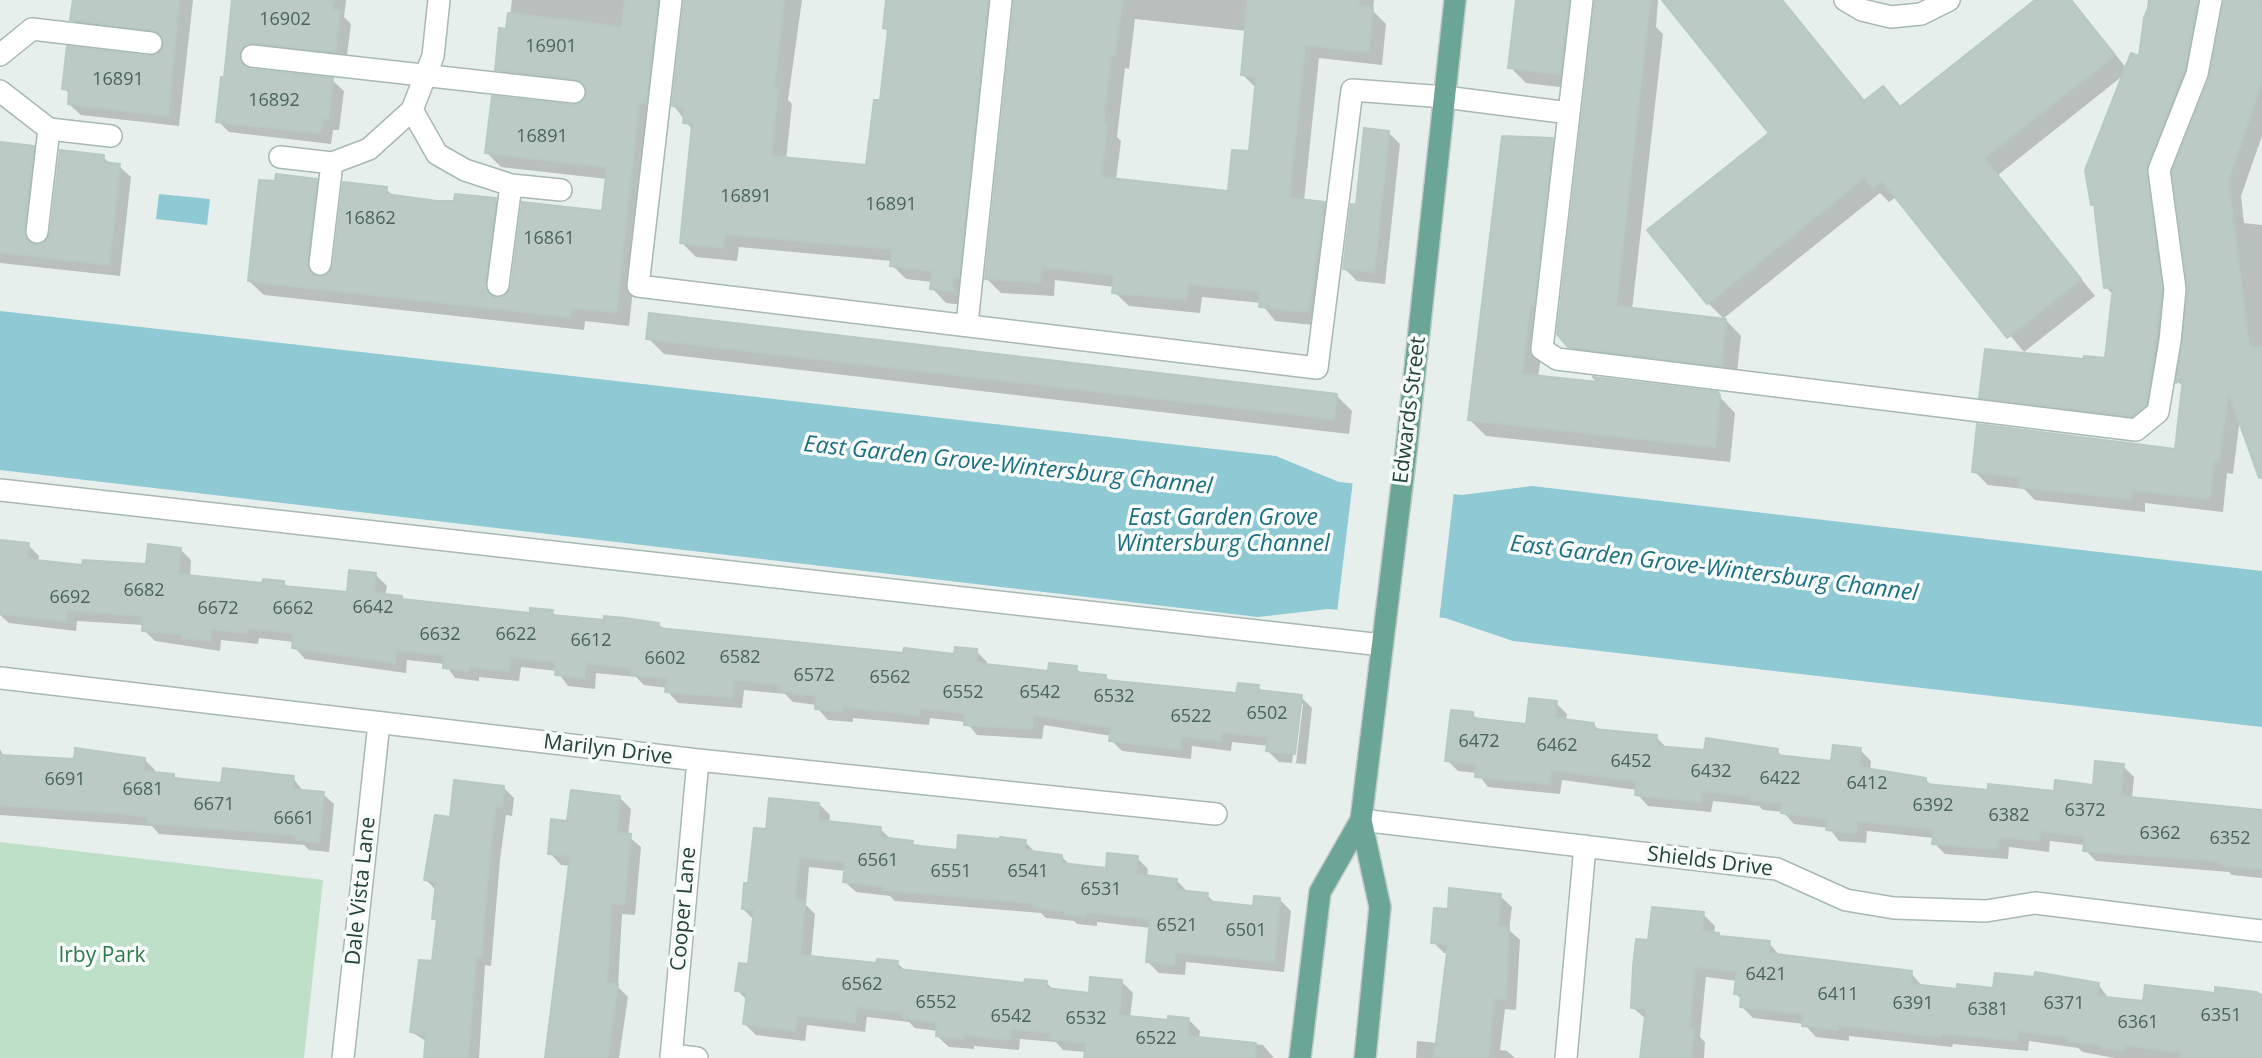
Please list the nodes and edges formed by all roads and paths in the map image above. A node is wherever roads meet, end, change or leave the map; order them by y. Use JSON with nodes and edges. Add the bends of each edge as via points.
{"nodes":[{"id":1,"x":439,"y":0,"type":"edge"},
{"id":2,"x":671,"y":0,"type":"edge"},
{"id":3,"x":1001,"y":0,"type":"edge"},
{"id":4,"x":1455,"y":0,"type":"edge"},
{"id":5,"x":1582,"y":0,"type":"edge"},
{"id":6,"x":1845,"y":0,"type":"edge"},
{"id":7,"x":1949,"y":0,"type":"edge"},
{"id":8,"x":2211,"y":0,"type":"edge"},
{"id":9,"x":151,"y":43,"type":"dead end"},
{"id":10,"x":0,"y":55,"type":"edge"},
{"id":11,"x":251,"y":56,"type":"dead end"},
{"id":12,"x":426,"y":76,"type":"junction"},
{"id":13,"x":0,"y":91,"type":"edge"},
{"id":14,"x":574,"y":92,"type":"dead end"},
{"id":15,"x":1445,"y":97,"type":"junction"},
{"id":16,"x":412,"y":110,"type":"junction"},
{"id":17,"x":1569,"y":113,"type":"junction"},
{"id":18,"x":48,"y":129,"type":"junction"},
{"id":19,"x":111,"y":136,"type":"dead end"},
{"id":20,"x":280,"y":157,"type":"dead end"},
{"id":21,"x":332,"y":163,"type":"junction"},
{"id":22,"x":511,"y":185,"type":"junction"},
{"id":23,"x":561,"y":190,"type":"dead end"},
{"id":24,"x":37,"y":232,"type":"dead end"},
{"id":25,"x":320,"y":264,"type":"dead end"},
{"id":26,"x":498,"y":285,"type":"dead end"},
{"id":27,"x":967,"y":324,"type":"junction"},
{"id":28,"x":0,"y":490,"type":"edge"},
{"id":29,"x":1383,"y":638,"type":"junction"},
{"id":30,"x":0,"y":678,"type":"edge"},
{"id":31,"x":379,"y":723,"type":"junction"},
{"id":32,"x":698,"y":760,"type":"junction"},
{"id":33,"x":1216,"y":814,"type":"dead end"},
{"id":34,"x":1361,"y":820,"type":"junction"},
{"id":35,"x":1585,"y":846,"type":"junction"},
{"id":36,"x":2262,"y":931,"type":"edge"},
{"id":37,"x":671,"y":1056,"type":"edge"},
{"id":38,"x":342,"y":1058,"type":"edge"},
{"id":39,"x":697,"y":1058,"type":"edge"},
{"id":40,"x":1300,"y":1058,"type":"edge"},
{"id":41,"x":1365,"y":1058,"type":"edge"},
{"id":42,"x":1566,"y":1058,"type":"edge"}],
"edges":[{"from":1,"to":12,"type":"street","via":[[433,56]]},
{"from":2,"to":27,"type":"street","via":[[638,286]]},
{"from":3,"to":27,"type":"street"},
{"from":4,"to":15,"type":"main road","name":"Edwards Street"},
{"from":5,"to":17,"type":"street"},
{"from":6,"to":7,"type":"street","via":[[1891,17],[1921,14]]},
{"from":8,"to":17,"type":"street","via":[[2197,74],[2160,170],[2175,289],[2158,412],[2136,430],[1557,359],[1542,349]]},
{"from":9,"to":10,"type":"street","via":[[32,29]]},
{"from":11,"to":12,"type":"street"},
{"from":12,"to":14,"type":"street"},
{"from":12,"to":16,"type":"street"},
{"from":13,"to":18,"type":"street"},
{"from":15,"to":17,"type":"street"},
{"from":15,"to":27,"type":"street","via":[[1352,90],[1317,368]]},
{"from":15,"to":29,"type":"main road","name":"Edwards Street"},
{"from":16,"to":21,"type":"street","via":[[369,149]]},
{"from":16,"to":22,"type":"street","via":[[437,154],[465,170]]},
{"from":18,"to":19,"type":"street"},
{"from":18,"to":24,"type":"street"},
{"from":20,"to":21,"type":"street"},
{"from":21,"to":25,"type":"street"},
{"from":22,"to":23,"type":"street"},
{"from":22,"to":26,"type":"street"},
{"from":28,"to":29,"type":"street"},
{"from":29,"to":34,"type":"main road","name":"Edwards Street"},
{"from":30,"to":31,"type":"street","name":"Marilyn Drive"},
{"from":31,"to":32,"type":"street","name":"Marilyn Drive"},
{"from":31,"to":38,"type":"street","name":"Dale Vista Lane"},
{"from":32,"to":33,"type":"street","name":"Marilyn Drive"},
{"from":32,"to":37,"type":"street","name":"Cooper Lane"},
{"from":34,"to":35,"type":"street","name":"Shields Drive"},
{"from":34,"to":40,"type":"main road","name":"Edwards Street","via":[[1320,892]]},
{"from":34,"to":41,"type":"main road","name":"Edwards Street","via":[[1380,907]]},
{"from":35,"to":36,"type":"street","name":"Shields Drive","via":[[1777,869],[1846,900],[1894,908],[1986,911],[2035,903]]},
{"from":35,"to":42,"type":"street"},
{"from":37,"to":39,"type":"street"}]}
